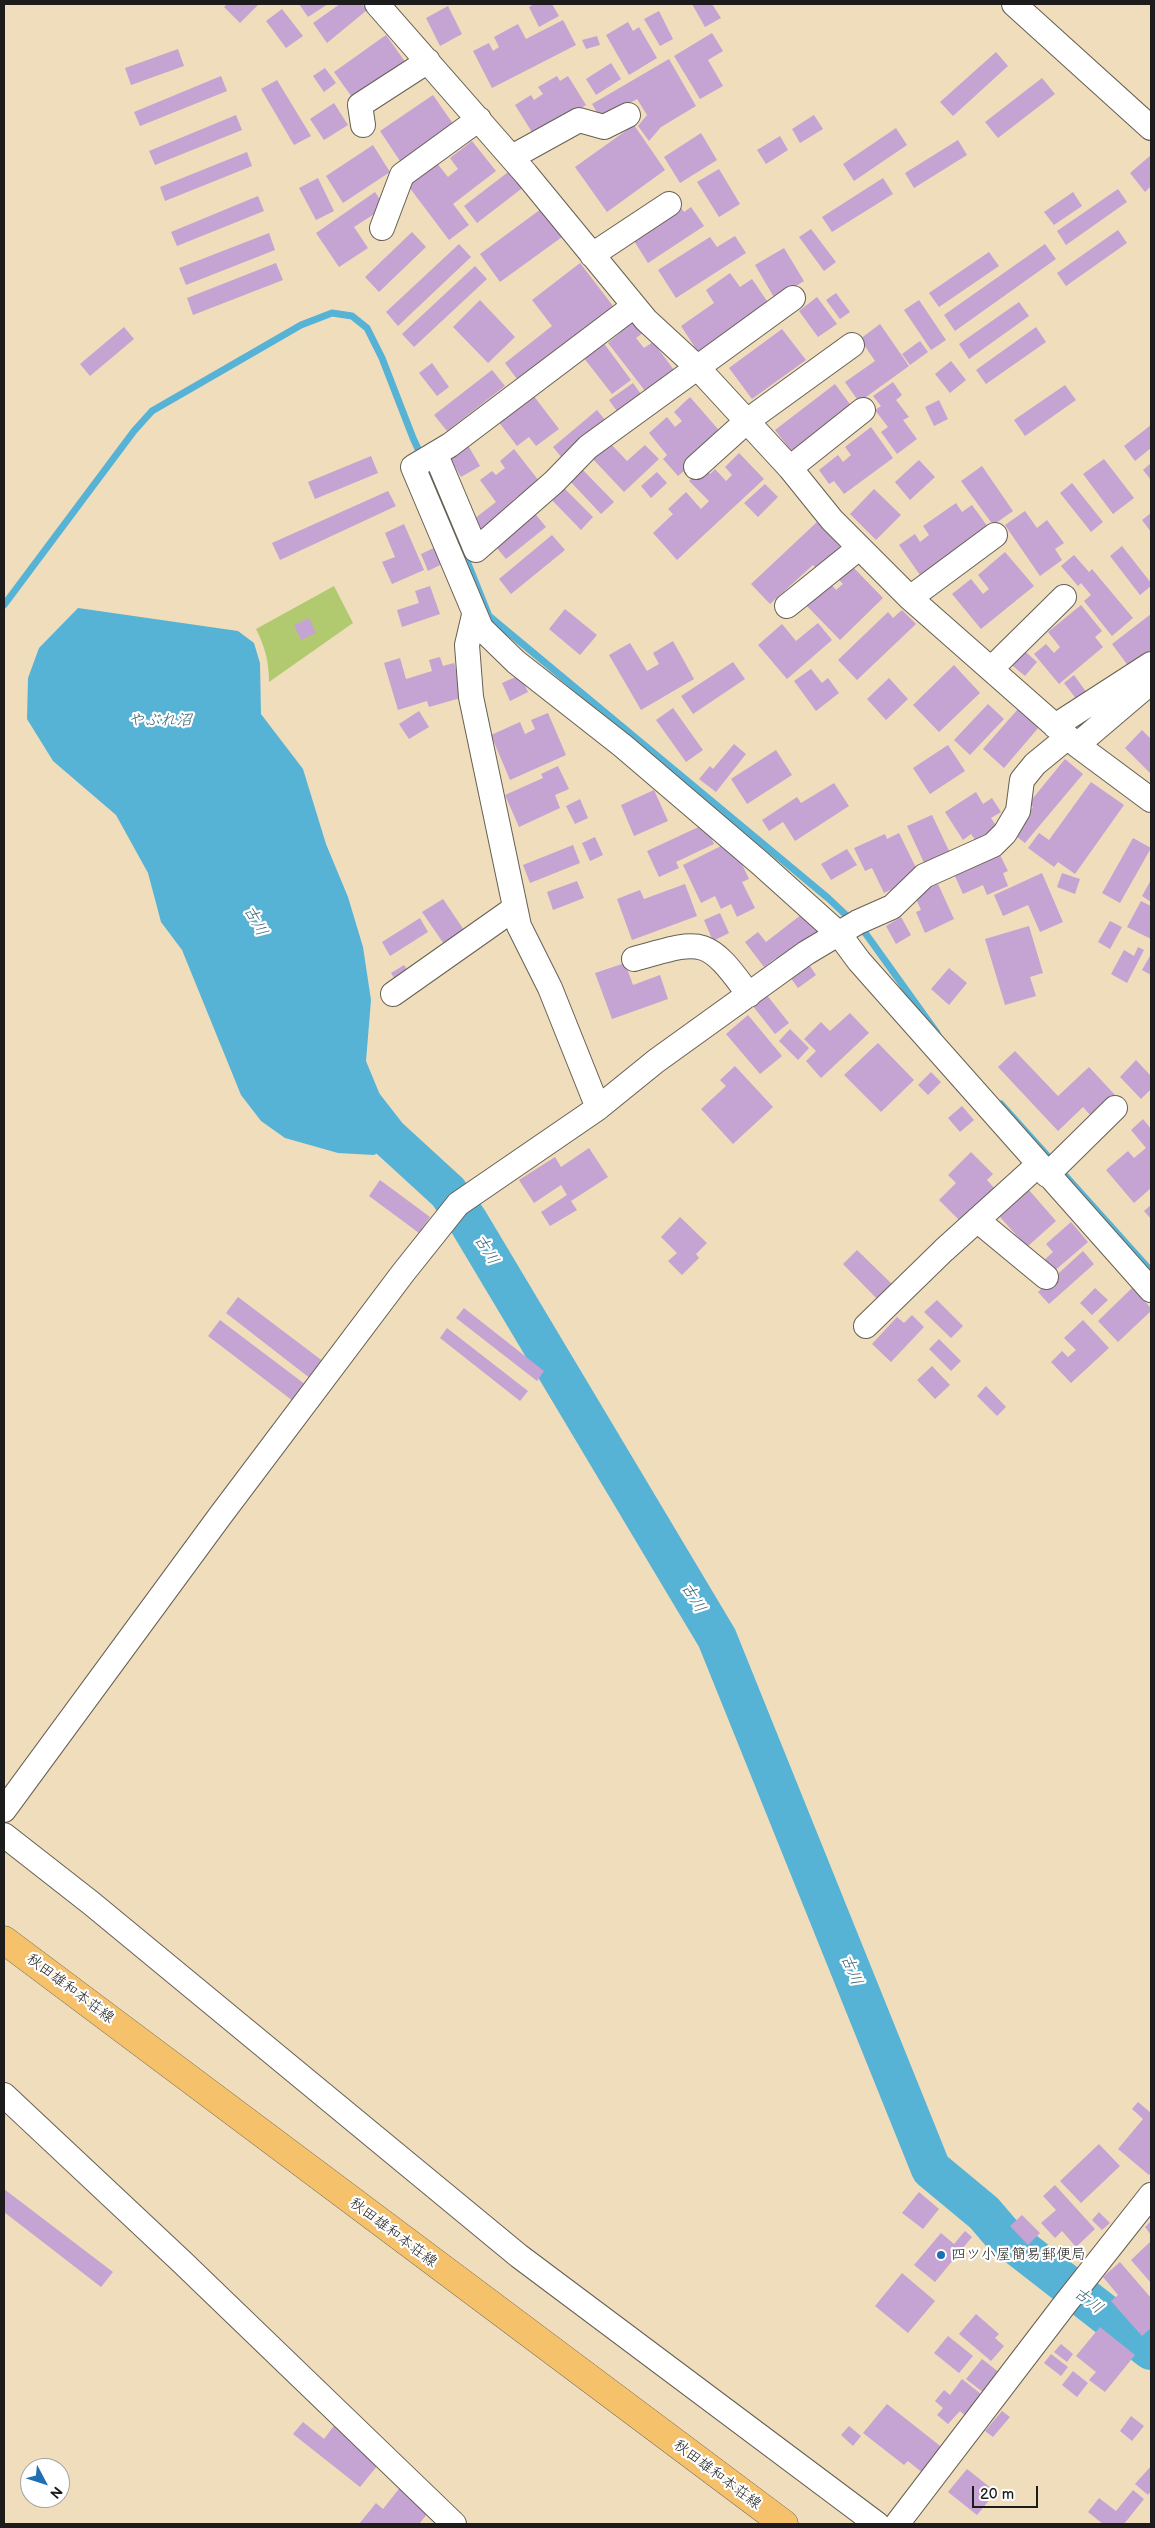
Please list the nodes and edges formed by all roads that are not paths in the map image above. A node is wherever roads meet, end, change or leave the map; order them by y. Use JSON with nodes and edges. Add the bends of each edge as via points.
{"nodes":[{"id":1,"x":377,"y":4,"type":"edge"},
{"id":2,"x":1014,"y":4,"type":"edge"},
{"id":3,"x":428,"y":62,"type":"junction"},
{"id":4,"x":628,"y":115,"type":"dead end"},
{"id":5,"x":479,"y":119,"type":"junction"},
{"id":6,"x":363,"y":125,"type":"dead end"},
{"id":7,"x":1151,"y":128,"type":"edge"},
{"id":8,"x":512,"y":157,"type":"junction"},
{"id":9,"x":669,"y":204,"type":"dead end"},
{"id":10,"x":382,"y":228,"type":"dead end"},
{"id":11,"x":592,"y":255,"type":"junction"},
{"id":12,"x":792,"y":298,"type":"dead end"},
{"id":13,"x":634,"y":306,"type":"junction"},
{"id":14,"x":852,"y":345,"type":"dead end"},
{"id":15,"x":697,"y":367,"type":"junction"},
{"id":16,"x":863,"y":410,"type":"dead end"},
{"id":17,"x":747,"y":421,"type":"junction"},
{"id":18,"x":430,"y":458,"type":"junction"},
{"id":19,"x":696,"y":467,"type":"dead end"},
{"id":20,"x":790,"y":468,"type":"junction"},
{"id":21,"x":995,"y":535,"type":"dead end"},
{"id":22,"x":860,"y":548,"type":"junction"},
{"id":23,"x":1064,"y":596,"type":"dead end"},
{"id":24,"x":910,"y":598,"type":"junction"},
{"id":25,"x":787,"y":606,"type":"dead end"},
{"id":26,"x":474,"y":615,"type":"junction"},
{"id":27,"x":991,"y":669,"type":"junction"},
{"id":28,"x":1151,"y":673,"type":"edge"},
{"id":29,"x":1067,"y":736,"type":"junction"},
{"id":30,"x":1151,"y":800,"type":"edge"},
{"id":31,"x":515,"y":908,"type":"junction"},
{"id":32,"x":848,"y":928,"type":"junction"},
{"id":33,"x":634,"y":959,"type":"dead end"},
{"id":34,"x":393,"y":994,"type":"dead end"},
{"id":35,"x":749,"y":995,"type":"junction"},
{"id":36,"x":598,"y":1108,"type":"junction"},
{"id":37,"x":1115,"y":1108,"type":"dead end"},
{"id":38,"x":1052,"y":1166,"type":"junction"},
{"id":39,"x":977,"y":1220,"type":"junction"},
{"id":40,"x":1046,"y":1278,"type":"dead end"},
{"id":41,"x":1151,"y":1290,"type":"edge"},
{"id":42,"x":866,"y":1326,"type":"dead end"},
{"id":43,"x":4,"y":1810,"type":"edge"},
{"id":44,"x":4,"y":1836,"type":"edge"},
{"id":45,"x":4,"y":1940,"type":"edge"},
{"id":46,"x":4,"y":2095,"type":"edge"},
{"id":47,"x":1151,"y":2195,"type":"edge"},
{"id":48,"x":454,"y":2524,"type":"edge"},
{"id":49,"x":784,"y":2524,"type":"edge"},
{"id":50,"x":877,"y":2524,"type":"edge"},
{"id":51,"x":897,"y":2524,"type":"edge"}],
"edges":[{"from":1,"to":3,"type":"street"},
{"from":2,"to":7,"type":"street"},
{"from":3,"to":5,"type":"street"},
{"from":3,"to":6,"type":"street","via":[[360,105]]},
{"from":4,"to":8,"type":"street","via":[[604,127],[579,120]]},
{"from":5,"to":8,"type":"street"},
{"from":5,"to":10,"type":"street","via":[[402,175]]},
{"from":8,"to":11,"type":"street"},
{"from":9,"to":11,"type":"street"},
{"from":11,"to":13,"type":"street"},
{"from":12,"to":15,"type":"street"},
{"from":13,"to":15,"type":"street"},
{"from":13,"to":18,"type":"street"},
{"from":14,"to":17,"type":"street"},
{"from":15,"to":17,"type":"street"},
{"from":15,"to":18,"type":"street","via":[[588,447],[554,482],[476,550]]},
{"from":16,"to":20,"type":"street"},
{"from":17,"to":19,"type":"street"},
{"from":17,"to":20,"type":"street"},
{"from":18,"to":26,"type":"street","via":[[413,467]]},
{"from":20,"to":22,"type":"street","via":[[832,520]]},
{"from":21,"to":24,"type":"street"},
{"from":22,"to":24,"type":"street"},
{"from":22,"to":25,"type":"street"},
{"from":23,"to":27,"type":"street"},
{"from":24,"to":27,"type":"street"},
{"from":26,"to":31,"type":"street","via":[[467,645],[471,697]]},
{"from":26,"to":32,"type":"street","via":[[481,628],[516,662],[623,746],[760,863]]},
{"from":27,"to":29,"type":"street"},
{"from":28,"to":29,"type":"street"},
{"from":29,"to":30,"type":"street"},
{"from":29,"to":32,"type":"street","via":[[1022,780],[1018,812],[993,845],[924,876],[892,907]]},
{"from":31,"to":34,"type":"street"},
{"from":31,"to":36,"type":"street","via":[[519,926],[550,988]]},
{"from":32,"to":35,"type":"street","via":[[806,953]]},
{"from":32,"to":38,"type":"street","via":[[859,961]]},
{"from":33,"to":35,"type":"street","via":[[687,945],[706,948],[725,962]]},
{"from":35,"to":36,"type":"street","via":[[656,1061]]},
{"from":36,"to":43,"type":"street","via":[[458,1204],[220,1516]]},
{"from":37,"to":38,"type":"street"},
{"from":38,"to":39,"type":"street"},
{"from":38,"to":41,"type":"street"},
{"from":39,"to":40,"type":"street"},
{"from":39,"to":42,"type":"street"},
{"from":44,"to":50,"type":"street","via":[[91,1903],[519,2256]]},
{"from":45,"to":49,"type":"main road","name":"秋田雄和本荘線"},
{"from":46,"to":48,"type":"street"},
{"from":47,"to":51,"type":"street"}]}
